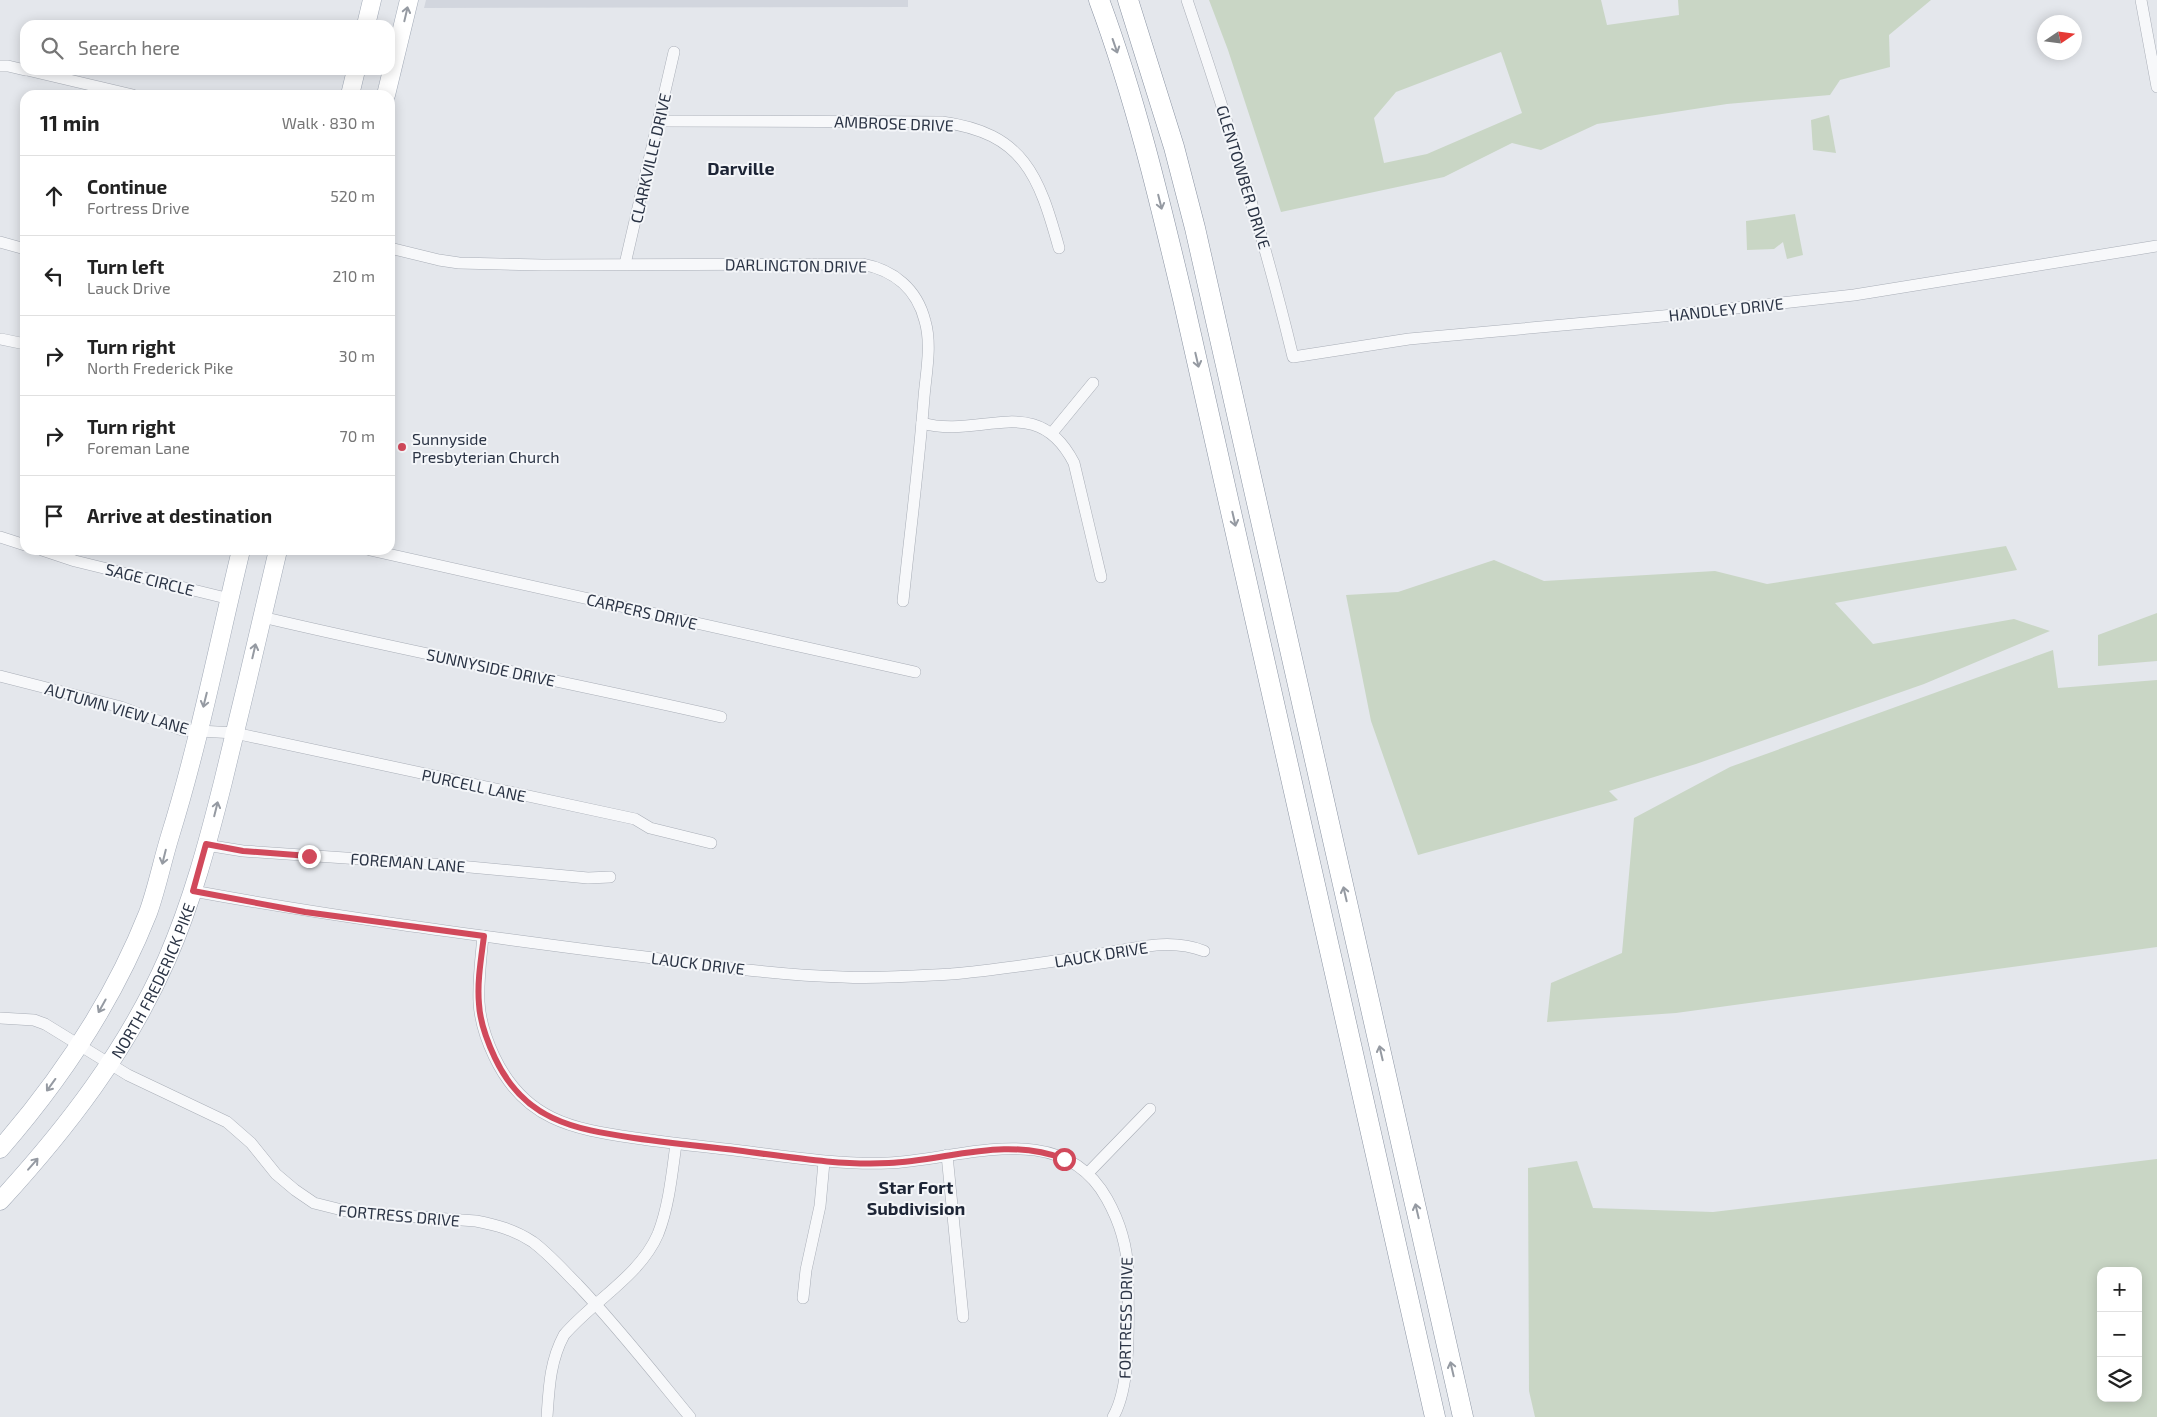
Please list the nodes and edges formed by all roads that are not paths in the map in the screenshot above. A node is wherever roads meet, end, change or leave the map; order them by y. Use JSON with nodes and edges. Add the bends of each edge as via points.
{"nodes":[{"id":1,"x":372,"y":0,"type":"edge"},
{"id":2,"x":409,"y":0,"type":"edge"},
{"id":3,"x":1100,"y":0,"type":"edge"},
{"id":4,"x":1128,"y":0,"type":"edge"},
{"id":5,"x":1187,"y":0,"type":"edge"},
{"id":6,"x":2142,"y":2,"type":"edge"},
{"id":7,"x":367,"y":20,"type":"edge"},
{"id":8,"x":674,"y":52,"type":"dead end"},
{"id":9,"x":395,"y":58,"type":"edge"},
{"id":10,"x":0,"y":66,"type":"edge"},
{"id":11,"x":20,"y":69,"type":"edge"},
{"id":12,"x":47,"y":75,"type":"edge"},
{"id":13,"x":355,"y":75,"type":"edge"},
{"id":14,"x":391,"y":75,"type":"edge"},
{"id":15,"x":2157,"y":87,"type":"edge"},
{"id":16,"x":112,"y":90,"type":"edge"},
{"id":17,"x":351,"y":90,"type":"edge"},
{"id":18,"x":387,"y":90,"type":"edge"},
{"id":19,"x":658,"y":121,"type":"junction"},
{"id":20,"x":0,"y":242,"type":"edge"},
{"id":21,"x":2157,"y":246,"type":"edge"},
{"id":22,"x":20,"y":248,"type":"edge"},
{"id":23,"x":1059,"y":248,"type":"dead end"},
{"id":24,"x":395,"y":249,"type":"edge"},
{"id":25,"x":625,"y":264,"type":"junction"},
{"id":26,"x":1,"y":339,"type":"dead end"},
{"id":27,"x":20,"y":343,"type":"edge"},
{"id":28,"x":1293,"y":357,"type":"joint"},
{"id":29,"x":1094,"y":382,"type":"dead end"},
{"id":30,"x":922,"y":423,"type":"junction"},
{"id":31,"x":1052,"y":434,"type":"junction"},
{"id":32,"x":0,"y":537,"type":"edge"},
{"id":33,"x":20,"y":543,"type":"edge"},
{"id":34,"x":58,"y":555,"type":"edge"},
{"id":35,"x":240,"y":555,"type":"edge"},
{"id":36,"x":277,"y":555,"type":"edge"},
{"id":37,"x":392,"y":555,"type":"edge"},
{"id":38,"x":1101,"y":577,"type":"dead end"},
{"id":39,"x":230,"y":599,"type":"junction"},
{"id":40,"x":903,"y":601,"type":"dead end"},
{"id":41,"x":262,"y":618,"type":"junction"},
{"id":42,"x":915,"y":672,"type":"dead end"},
{"id":43,"x":0,"y":676,"type":"edge"},
{"id":44,"x":721,"y":717,"type":"dead end"},
{"id":45,"x":198,"y":731,"type":"junction"},
{"id":46,"x":235,"y":733,"type":"junction"},
{"id":47,"x":711,"y":843,"type":"dead end"},
{"id":48,"x":206,"y":844,"type":"junction"},
{"id":49,"x":610,"y":877,"type":"dead end"},
{"id":50,"x":193,"y":891,"type":"junction"},
{"id":51,"x":484,"y":936,"type":"junction"},
{"id":52,"x":1204,"y":951,"type":"dead end"},
{"id":53,"x":0,"y":1018,"type":"edge"},
{"id":54,"x":78,"y":1045,"type":"junction"},
{"id":55,"x":111,"y":1063,"type":"junction"},
{"id":56,"x":1150,"y":1109,"type":"dead end"},
{"id":57,"x":676,"y":1144,"type":"junction"},
{"id":58,"x":0,"y":1149,"type":"edge"},
{"id":59,"x":948,"y":1155,"type":"junction"},
{"id":60,"x":824,"y":1162,"type":"junction"},
{"id":61,"x":1088,"y":1173,"type":"junction"},
{"id":62,"x":0,"y":1201,"type":"edge"},
{"id":63,"x":803,"y":1298,"type":"dead end"},
{"id":64,"x":596,"y":1304,"type":"junction"},
{"id":65,"x":963,"y":1316,"type":"dead end"},
{"id":66,"x":547,"y":1417,"type":"edge"},
{"id":67,"x":690,"y":1417,"type":"edge"},
{"id":68,"x":1113,"y":1417,"type":"edge"},
{"id":69,"x":1435,"y":1417,"type":"edge"},
{"id":70,"x":1463,"y":1417,"type":"edge"}],
"edges":[{"from":1,"to":7,"type":"main road"},
{"from":9,"to":2,"type":"main road","one_way":true},
{"from":3,"to":69,"type":"highway","one_way":true,"via":[[1160,201]]},
{"from":70,"to":4,"type":"highway","one_way":true,"via":[[1195,228]]},
{"from":5,"to":28,"type":"street","name":"GLENTOWBER DRIVE","via":[[1253,206]]},
{"from":6,"to":15,"type":"street"},
{"from":8,"to":19,"type":"street","name":"CLARKVILLE DRIVE"},
{"from":10,"to":11,"type":"street"},
{"from":12,"to":16,"type":"street"},
{"from":13,"to":17,"type":"main road"},
{"from":18,"to":14,"type":"main road","one_way":true},
{"from":19,"to":23,"type":"street","name":"AMBROSE DRIVE","via":[[942,122],[972,128],[1009,146],[1028,166],[1042,192]]},
{"from":19,"to":25,"type":"street","name":"CLARKVILLE DRIVE"},
{"from":20,"to":22,"type":"street"},
{"from":21,"to":28,"type":"street","name":"HANDLEY DRIVE","via":[[1838,297],[1409,339]]},
{"from":24,"to":25,"type":"street","name":"DARLINGTON DRIVE","via":[[459,263]]},
{"from":25,"to":30,"type":"street","name":"DARLINGTON DRIVE","via":[[862,264],[890,272],[915,297],[926,322],[928,346]]},
{"from":26,"to":27,"type":"street"},
{"from":29,"to":31,"type":"street"},
{"from":30,"to":31,"type":"street","via":[[944,428],[1022,422]]},
{"from":30,"to":40,"type":"street","name":"DARLINGTON DRIVE"},
{"from":31,"to":38,"type":"street","via":[[1066,448],[1074,463]]},
{"from":32,"to":33,"type":"street"},
{"from":34,"to":39,"type":"street","name":"SAGE CIRCLE"},
{"from":35,"to":39,"type":"main road","name":"NORTH FREDERICK PIKE"},
{"from":36,"to":41,"type":"main road","name":"NORTH FREDERICK PIKE"},
{"from":37,"to":42,"type":"street","name":"CARPERS DRIVE"},
{"from":39,"to":45,"type":"main road","name":"NORTH FREDERICK PIKE","one_way":true},
{"from":41,"to":44,"type":"street","name":"SUNNYSIDE DRIVE"},
{"from":46,"to":41,"type":"main road","name":"NORTH FREDERICK PIKE","one_way":true},
{"from":43,"to":45,"type":"street","name":"AUTUMN VIEW LANE","via":[[121,707],[182,730]]},
{"from":45,"to":46,"type":"street","name":"AUTUMN VIEW LANE"},
{"from":45,"to":54,"type":"main road","name":"NORTH FREDERICK PIKE","one_way":true,"via":[[148,912],[116,981]]},
{"from":46,"to":47,"type":"street","name":"PURCELL LANE","via":[[634,819],[650,828]]},
{"from":48,"to":46,"type":"main road","name":"NORTH FREDERICK PIKE","one_way":true},
{"from":48,"to":49,"type":"street","name":"FOREMAN LANE","via":[[243,851],[588,878]]},
{"from":48,"to":50,"type":"main road","name":"NORTH FREDERICK PIKE"},
{"from":50,"to":51,"type":"street","name":"LAUCK DRIVE","via":[[305,912]]},
{"from":50,"to":55,"type":"main road","name":"NORTH FREDERICK PIKE","via":[[163,967]]},
{"from":51,"to":52,"type":"street","name":"LAUCK DRIVE","via":[[726,967],[848,978],[962,972],[1163,944],[1185,945]]},
{"from":51,"to":57,"type":"street","name":"FORTRESS DRIVE","via":[[478,984],[482,1026],[497,1063],[519,1094],[543,1113],[576,1128]]},
{"from":53,"to":54,"type":"street","name":"FORTRESS DRIVE","via":[[34,1020]]},
{"from":54,"to":55,"type":"street","name":"FORTRESS DRIVE"},
{"from":54,"to":58,"type":"main road","name":"NORTH FREDERICK PIKE","one_way":true,"via":[[40,1101]]},
{"from":62,"to":55,"type":"main road","name":"NORTH FREDERICK PIKE","one_way":true,"via":[[49,1146]]},
{"from":55,"to":64,"type":"street","name":"FORTRESS DRIVE","via":[[128,1075],[227,1122],[251,1143],[276,1174],[314,1203],[350,1212],[496,1225],[534,1243]]},
{"from":56,"to":61,"type":"street"},
{"from":57,"to":60,"type":"street","name":"FORTRESS DRIVE"},
{"from":57,"to":64,"type":"street","via":[[658,1234],[638,1264]]},
{"from":59,"to":60,"type":"street","name":"FORTRESS DRIVE","via":[[889,1163]]},
{"from":59,"to":61,"type":"street","name":"FORTRESS DRIVE","via":[[1000,1148],[1036,1150],[1064,1159]]},
{"from":59,"to":65,"type":"street"},
{"from":60,"to":63,"type":"street","via":[[820,1206]]},
{"from":61,"to":68,"type":"street","name":"FORTRESS DRIVE","via":[[1112,1208],[1126,1246],[1126,1370],[1124,1392]]},
{"from":64,"to":66,"type":"street","via":[[569,1329],[557,1349],[550,1374]]},
{"from":64,"to":67,"type":"street","name":"FORTRESS DRIVE"}]}
